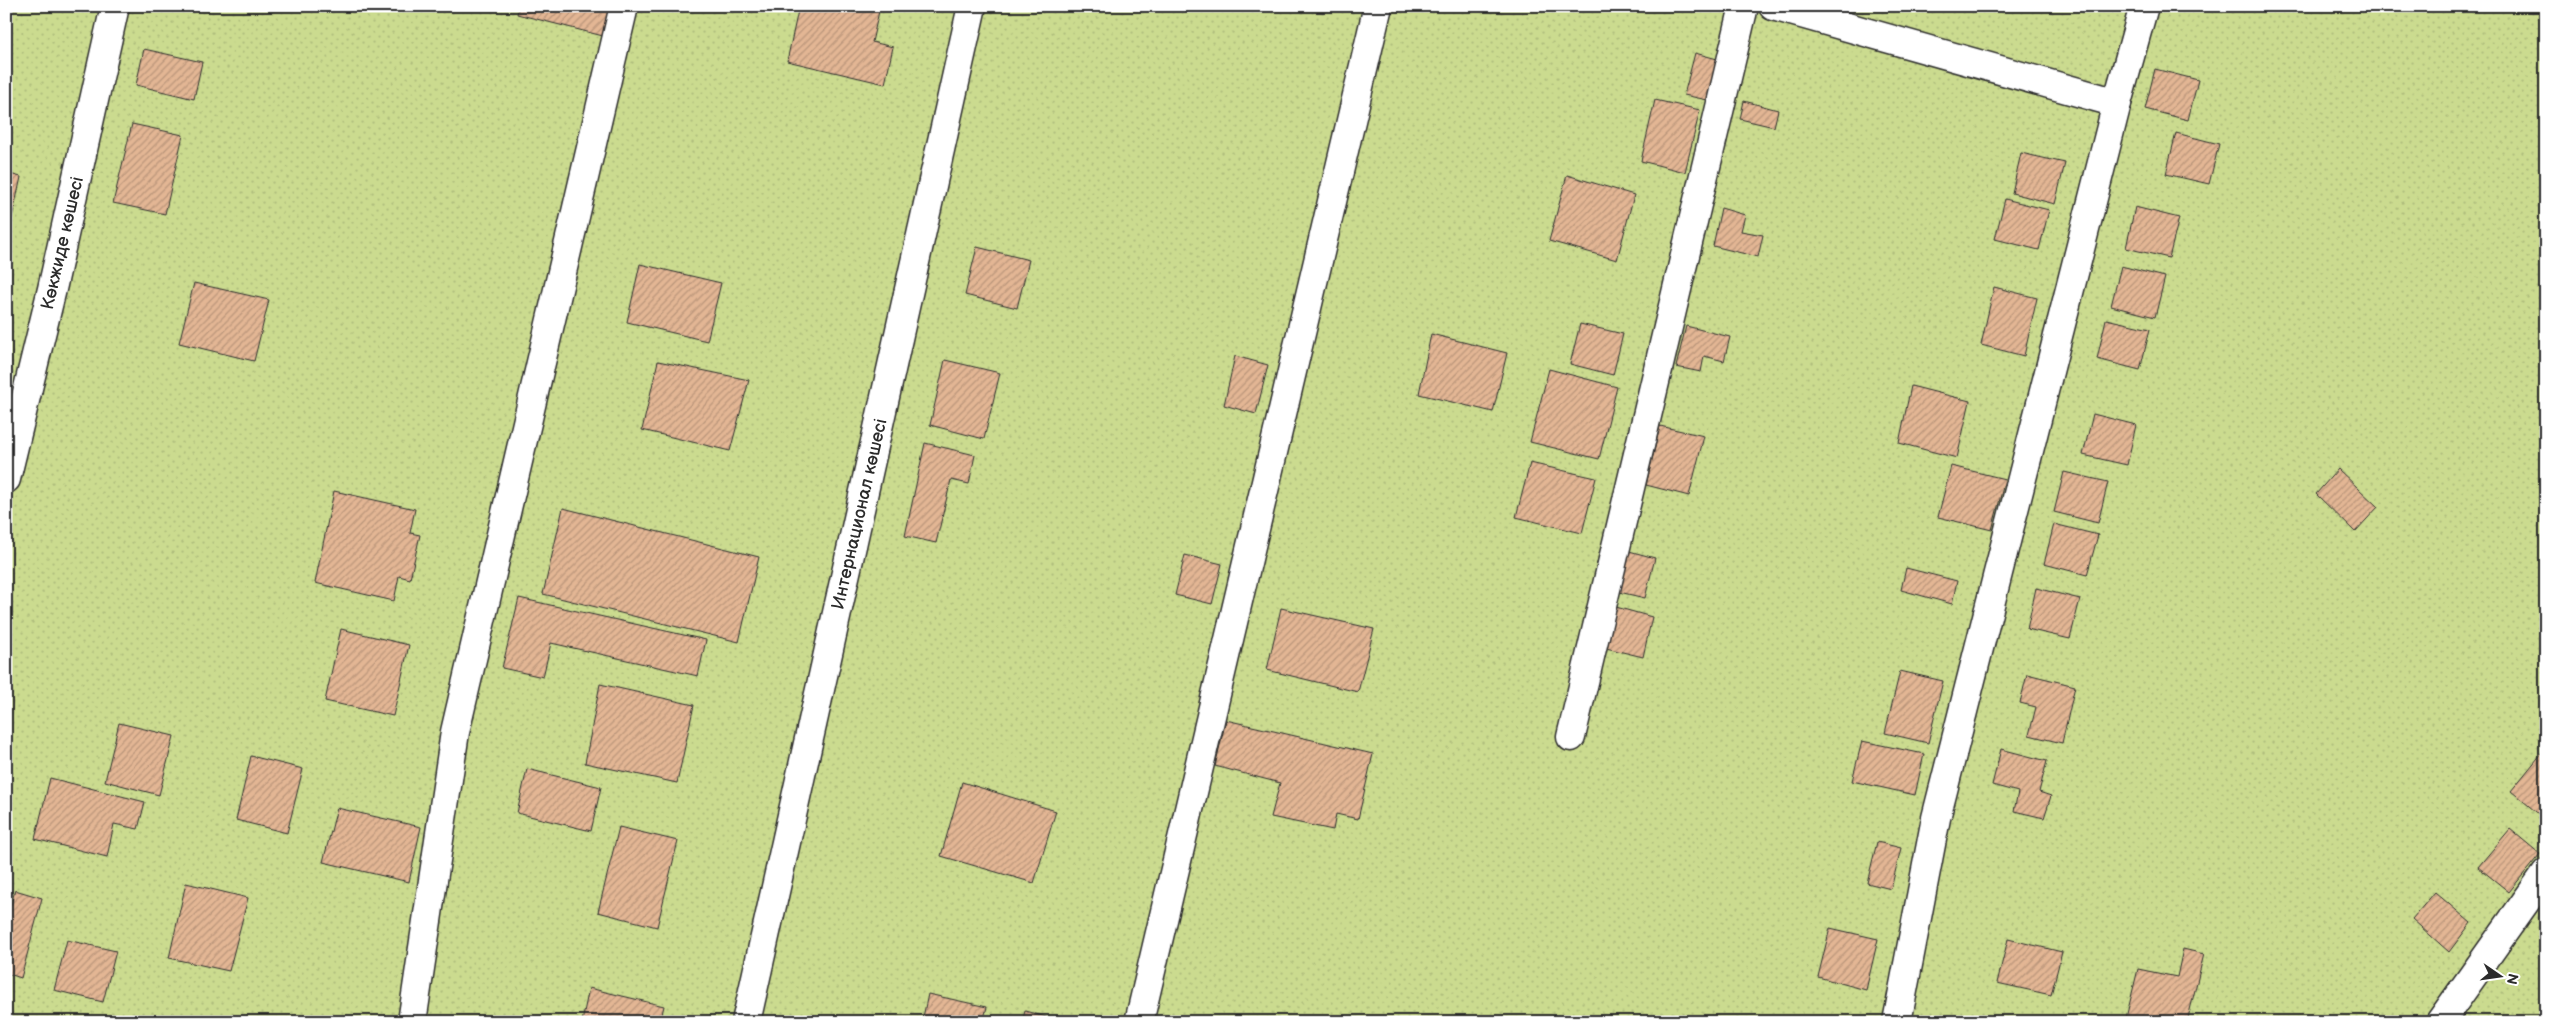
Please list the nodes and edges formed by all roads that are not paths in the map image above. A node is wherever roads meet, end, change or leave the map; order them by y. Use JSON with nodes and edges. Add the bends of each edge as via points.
{"nodes":[{"id":1,"x":115,"y":6,"type":"edge"},
{"id":2,"x":624,"y":6,"type":"edge"},
{"id":3,"x":972,"y":6,"type":"edge"},
{"id":4,"x":1378,"y":6,"type":"edge"},
{"id":5,"x":1744,"y":6,"type":"edge"},
{"id":6,"x":1773,"y":6,"type":"edge"},
{"id":7,"x":2144,"y":6,"type":"edge"},
{"id":8,"x":1831,"y":14,"type":"edge"},
{"id":9,"x":2117,"y":103,"type":"junction"},
{"id":10,"x":6,"y":479,"type":"edge"},
{"id":11,"x":1571,"y":737,"type":"dead end"},
{"id":12,"x":2546,"y":873,"type":"edge"},
{"id":13,"x":412,"y":1022,"type":"edge"},
{"id":14,"x":746,"y":1022,"type":"edge"},
{"id":15,"x":1139,"y":1022,"type":"edge"},
{"id":16,"x":1897,"y":1022,"type":"edge"},
{"id":17,"x":2440,"y":1022,"type":"edge"}],
"edges":[{"from":1,"to":10,"type":"street","name":"Көкжиде көшесі"},
{"from":2,"to":13,"type":"street","via":[[455,732]]},
{"from":3,"to":14,"type":"street","name":"Интернационал көшесі"},
{"from":4,"to":15,"type":"street"},
{"from":5,"to":11,"type":"street"},
{"from":6,"to":8,"type":"street"},
{"from":7,"to":9,"type":"street"},
{"from":8,"to":9,"type":"street"},
{"from":9,"to":16,"type":"street","via":[[1936,818]]},
{"from":12,"to":17,"type":"street"}]}
